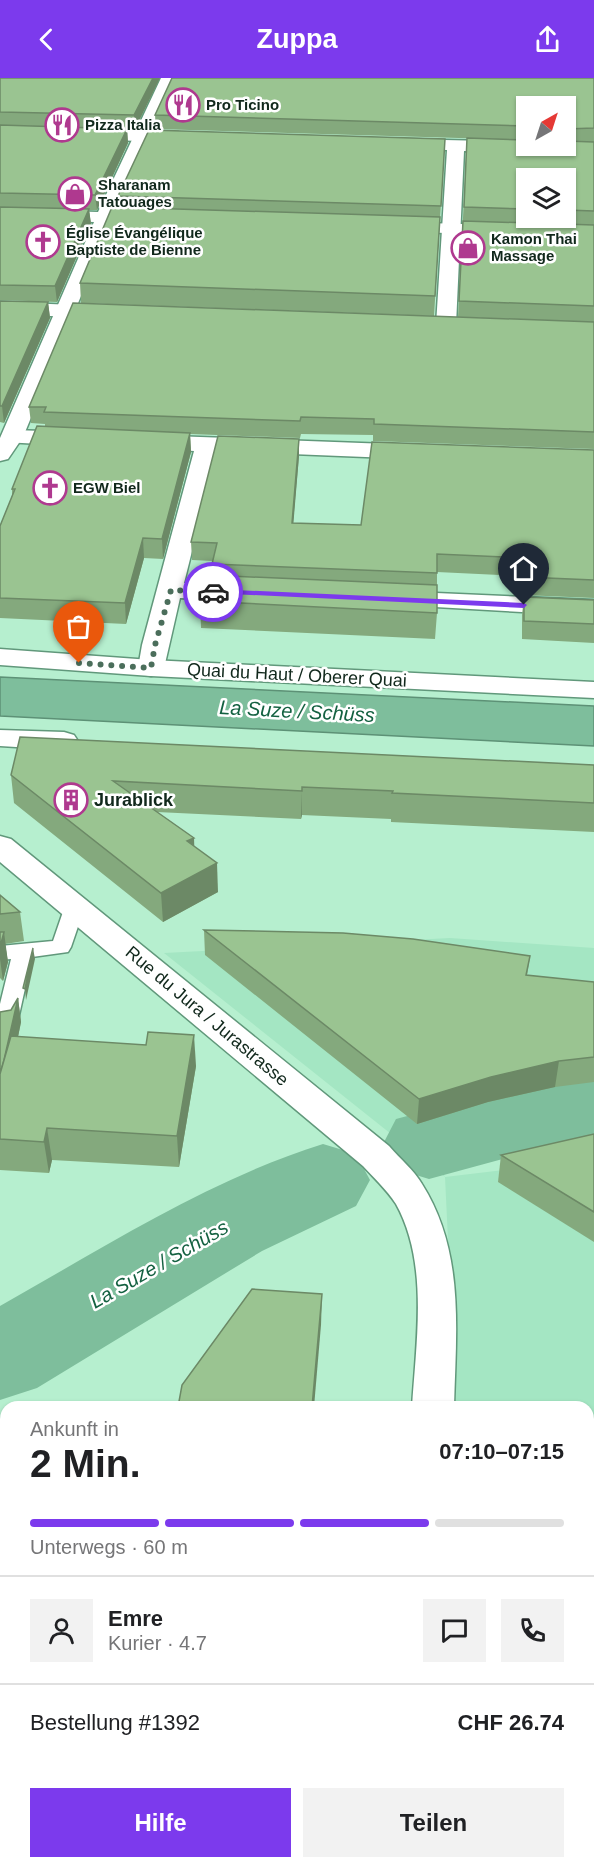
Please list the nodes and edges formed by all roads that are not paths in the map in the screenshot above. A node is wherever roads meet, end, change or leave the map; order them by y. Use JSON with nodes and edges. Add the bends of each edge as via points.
{"nodes":[{"id":1,"x":169,"y":78,"type":"edge"},
{"id":2,"x":0,"y":132,"type":"edge"},
{"id":3,"x":143,"y":136,"type":"junction"},
{"id":4,"x":193,"y":138,"type":"edge"},
{"id":5,"x":382,"y":144,"type":"edge"},
{"id":6,"x":456,"y":146,"type":"junction"},
{"id":7,"x":594,"y":149,"type":"edge"},
{"id":8,"x":0,"y":214,"type":"edge"},
{"id":9,"x":105,"y":217,"type":"junction"},
{"id":10,"x":166,"y":219,"type":"edge"},
{"id":11,"x":379,"y":226,"type":"edge"},
{"id":12,"x":450,"y":229,"type":"junction"},
{"id":13,"x":594,"y":233,"type":"edge"},
{"id":14,"x":0,"y":308,"type":"edge"},
{"id":15,"x":66,"y":310,"type":"junction"},
{"id":16,"x":121,"y":312,"type":"edge"},
{"id":17,"x":423,"y":324,"type":"edge"},
{"id":18,"x":446,"y":325,"type":"junction"},
{"id":19,"x":469,"y":326,"type":"edge"},
{"id":20,"x":103,"y":441,"type":"edge"},
{"id":21,"x":126,"y":441,"type":"edge"},
{"id":22,"x":6,"y":445,"type":"edge"},
{"id":23,"x":207,"y":445,"type":"junction"},
{"id":24,"x":442,"y":453,"type":"edge"},
{"id":25,"x":171,"y":590,"type":"junction"},
{"id":26,"x":265,"y":594,"type":"edge"},
{"id":27,"x":371,"y":598,"type":"edge"},
{"id":28,"x":594,"y":609,"type":"edge"},
{"id":29,"x":0,"y":657,"type":"edge"},
{"id":30,"x":151,"y":668,"type":"junction"},
{"id":31,"x":594,"y":690,"type":"edge"},
{"id":32,"x":0,"y":738,"type":"edge"},
{"id":33,"x":95,"y":742,"type":"edge"},
{"id":34,"x":0,"y":846,"type":"edge"},
{"id":35,"x":75,"y":906,"type":"junction"},
{"id":36,"x":23,"y":951,"type":"junction"},
{"id":37,"x":0,"y":953,"type":"edge"},
{"id":38,"x":5,"y":1029,"type":"edge"},
{"id":39,"x":433,"y":1401,"type":"edge"}],
"edges":[{"from":1,"to":3,"type":"street"},
{"from":2,"to":3,"type":"street","via":[[77,131]]},
{"from":3,"to":4,"type":"street"},
{"from":3,"to":9,"type":"street"},
{"from":5,"to":6,"type":"street"},
{"from":6,"to":7,"type":"street"},
{"from":6,"to":12,"type":"street"},
{"from":8,"to":9,"type":"street"},
{"from":9,"to":10,"type":"street"},
{"from":9,"to":15,"type":"street"},
{"from":11,"to":12,"type":"street"},
{"from":12,"to":13,"type":"street"},
{"from":12,"to":18,"type":"street"},
{"from":14,"to":15,"type":"street"},
{"from":15,"to":16,"type":"street"},
{"from":15,"to":22,"type":"street"},
{"from":17,"to":18,"type":"street"},
{"from":18,"to":19,"type":"street"},
{"from":20,"to":22,"type":"street"},
{"from":21,"to":23,"type":"street"},
{"from":23,"to":24,"type":"street"},
{"from":23,"to":25,"type":"street"},
{"from":25,"to":26,"type":"street"},
{"from":25,"to":30,"type":"street"},
{"from":27,"to":28,"type":"street"},
{"from":29,"to":30,"type":"street","name":"Quai du Haut / Oberer Quai"},
{"from":30,"to":31,"type":"street","name":"Quai du Haut / Oberer Quai"},
{"from":32,"to":33,"type":"street"},
{"from":34,"to":35,"type":"street","name":"Rue du Jura / Jurastrasse"},
{"from":35,"to":36,"type":"lane","via":[[61,947]]},
{"from":35,"to":39,"type":"street","name":"Rue du Jura / Jurastrasse","via":[[375,1156],[408,1193],[435,1263]]},
{"from":36,"to":37,"type":"lane"},
{"from":36,"to":38,"type":"lane"}]}
